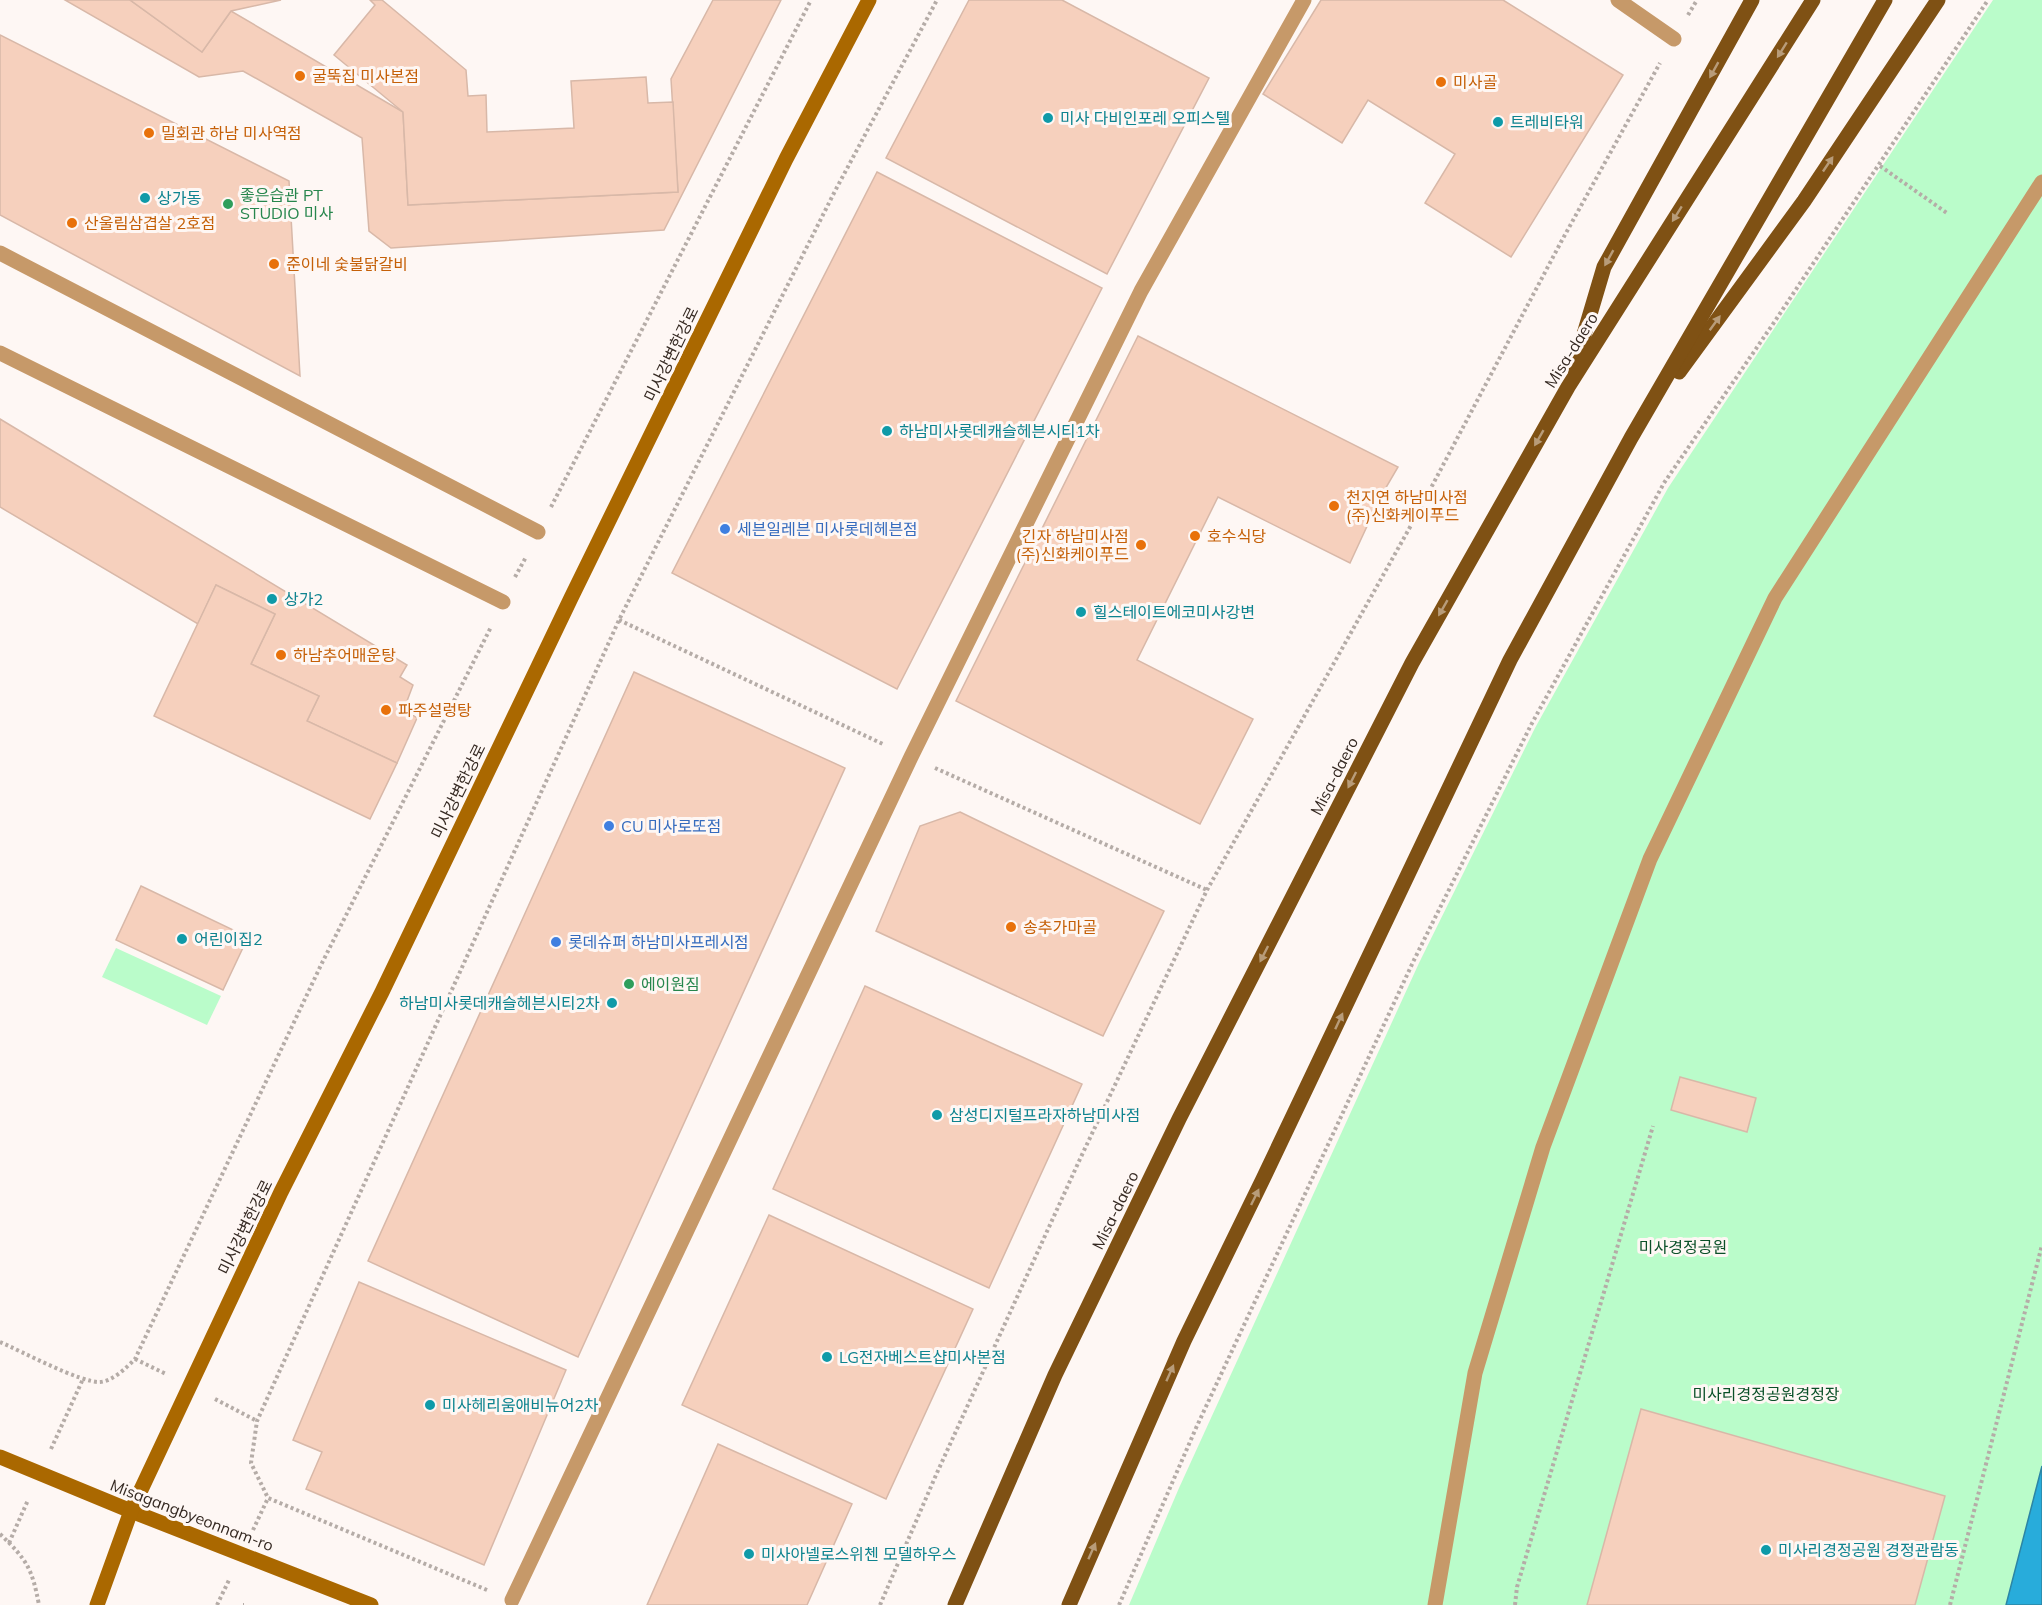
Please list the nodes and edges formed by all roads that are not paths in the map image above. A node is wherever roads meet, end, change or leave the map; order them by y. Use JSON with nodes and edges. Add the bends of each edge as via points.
{"nodes":[{"id":1,"x":869,"y":0,"type":"edge"},
{"id":2,"x":1304,"y":0,"type":"edge"},
{"id":3,"x":1618,"y":0,"type":"edge"},
{"id":4,"x":1752,"y":0,"type":"edge"},
{"id":5,"x":1813,"y":0,"type":"edge"},
{"id":6,"x":1885,"y":0,"type":"edge"},
{"id":7,"x":1938,"y":0,"type":"edge"},
{"id":8,"x":1674,"y":39,"type":"road end"},
{"id":9,"x":2042,"y":182,"type":"edge"},
{"id":10,"x":0,"y":254,"type":"edge"},
{"id":11,"x":0,"y":353,"type":"edge"},
{"id":12,"x":1568,"y":387,"type":"junction"},
{"id":13,"x":1631,"y":438,"type":"junction"},
{"id":14,"x":538,"y":532,"type":"road end"},
{"id":15,"x":503,"y":602,"type":"road end"},
{"id":16,"x":0,"y":1457,"type":"edge"},
{"id":17,"x":131,"y":1511,"type":"junction"},
{"id":18,"x":512,"y":1600,"type":"road end"},
{"id":19,"x":97,"y":1605,"type":"edge"},
{"id":20,"x":371,"y":1605,"type":"edge"},
{"id":21,"x":955,"y":1605,"type":"edge"},
{"id":22,"x":1069,"y":1605,"type":"edge"},
{"id":23,"x":1435,"y":1605,"type":"edge"}],
"edges":[{"from":1,"to":17,"type":"street","name":"미사강변한강로","via":[[780,170],[382,992],[281,1192]]},
{"from":2,"to":18,"type":"street","via":[[1136,302],[911,757]]},
{"from":3,"to":8,"type":"street"},
{"from":4,"to":12,"type":"main road","one_way":true,"via":[[1604,267]]},
{"from":5,"to":12,"type":"main road","name":"Misa-daero","one_way":true},
{"from":6,"to":13,"type":"main road"},
{"from":13,"to":7,"type":"main road","one_way":true,"via":[[1804,201]]},
{"from":9,"to":23,"type":"street","via":[[1775,598],[1650,859],[1542,1147],[1475,1373]]},
{"from":10,"to":14,"type":"street"},
{"from":11,"to":15,"type":"street"},
{"from":12,"to":21,"type":"main road","name":"Misa-daero","one_way":true,"via":[[1412,663],[1179,1119],[1055,1375]]},
{"from":22,"to":13,"type":"main road","one_way":true,"via":[[1184,1341],[1510,660]]},
{"from":16,"to":17,"type":"street","name":"Misagangbyeonnam-ro"},
{"from":17,"to":19,"type":"street","name":"미사강변한강로"},
{"from":17,"to":20,"type":"street","name":"Misagangbyeonnam-ro"}]}
